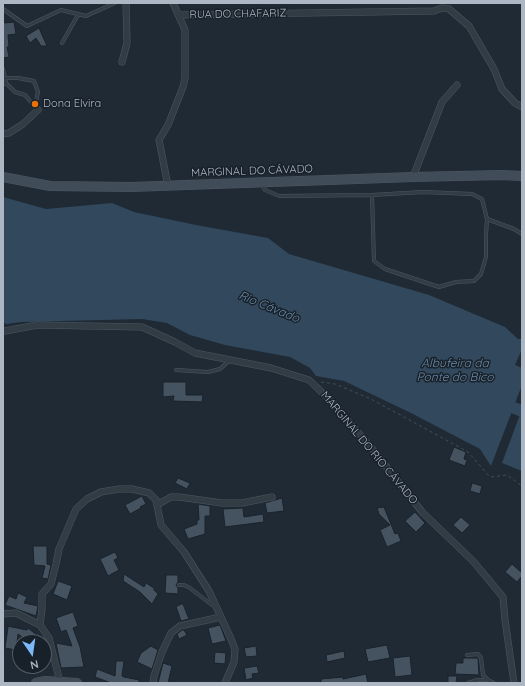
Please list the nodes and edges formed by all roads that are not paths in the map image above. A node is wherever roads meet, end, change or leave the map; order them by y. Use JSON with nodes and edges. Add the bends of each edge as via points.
{"nodes":[{"id":1,"x":115,"y":3,"type":"edge"},
{"id":2,"x":126,"y":3,"type":"edge"},
{"id":3,"x":173,"y":3,"type":"edge"},
{"id":4,"x":3,"y":9,"type":"edge"},
{"id":5,"x":78,"y":15,"type":"junction"},
{"id":6,"x":179,"y":15,"type":"junction"},
{"id":7,"x":62,"y":43,"type":"dead end"},
{"id":8,"x":122,"y":62,"type":"dead end"},
{"id":9,"x":3,"y":69,"type":"edge"},
{"id":10,"x":5,"y":78,"type":"junction"},
{"id":11,"x":5,"y":84,"type":"edge"},
{"id":12,"x":457,"y":85,"type":"dead end"},
{"id":13,"x":522,"y":107,"type":"edge"},
{"id":14,"x":37,"y":108,"type":"junction"},
{"id":15,"x":3,"y":134,"type":"edge"},
{"id":16,"x":522,"y":172,"type":"edge"},
{"id":17,"x":502,"y":175,"type":"junction"},
{"id":18,"x":522,"y":176,"type":"edge"},
{"id":19,"x":3,"y":177,"type":"edge"},
{"id":20,"x":413,"y":177,"type":"junction"},
{"id":21,"x":261,"y":183,"type":"junction"},
{"id":22,"x":168,"y":186,"type":"junction"},
{"id":23,"x":372,"y":195,"type":"junction"},
{"id":24,"x":487,"y":219,"type":"junction"},
{"id":25,"x":522,"y":234,"type":"edge"},
{"id":26,"x":3,"y":331,"type":"edge"},
{"id":27,"x":230,"y":360,"type":"junction"},
{"id":28,"x":176,"y":370,"type":"dead end"},
{"id":29,"x":272,"y":497,"type":"dead end"},
{"id":30,"x":157,"y":505,"type":"junction"},
{"id":31,"x":179,"y":584,"type":"dead end"},
{"id":32,"x":215,"y":604,"type":"junction"},
{"id":33,"x":3,"y":614,"type":"edge"},
{"id":34,"x":221,"y":617,"type":"junction"},
{"id":35,"x":40,"y":625,"type":"junction"},
{"id":36,"x":468,"y":655,"type":"dead end"},
{"id":37,"x":488,"y":680,"type":"junction"},
{"id":38,"x":59,"y":682,"type":"junction"},
{"id":39,"x":36,"y":683,"type":"edge"},
{"id":40,"x":77,"y":683,"type":"edge"},
{"id":41,"x":153,"y":683,"type":"edge"},
{"id":42,"x":225,"y":683,"type":"edge"},
{"id":43,"x":468,"y":683,"type":"edge"},
{"id":44,"x":494,"y":683,"type":"edge"},
{"id":45,"x":514,"y":683,"type":"edge"}],
"edges":[{"from":1,"to":5,"type":"lane","via":[[86,16]]},
{"from":2,"to":8,"type":"street","via":[[127,43]]},
{"from":3,"to":6,"type":"street","name":"RUA DO CHAFARIZ"},
{"from":4,"to":5,"type":"lane","via":[[28,26],[61,10]]},
{"from":5,"to":7,"type":"lane"},
{"from":6,"to":13,"type":"street","name":"RUA DO CHAFARIZ","via":[[449,9],[469,26],[494,69],[502,89]]},
{"from":6,"to":22,"type":"street","via":[[185,30],[185,78],[168,125],[159,140]]},
{"from":9,"to":10,"type":"lane"},
{"from":10,"to":11,"type":"lane"},
{"from":10,"to":14,"type":"lane","via":[[34,81],[38,92]]},
{"from":11,"to":14,"type":"lane","via":[[25,95]]},
{"from":12,"to":20,"type":"street","via":[[442,102]]},
{"from":14,"to":15,"type":"street","via":[[14,130]]},
{"from":16,"to":17,"type":"street"},
{"from":17,"to":18,"type":"street"},
{"from":17,"to":20,"type":"street","name":"MARGINAL DO CÁVADO"},
{"from":19,"to":22,"type":"street","name":"MARGINAL DO CÁVADO","via":[[50,186]]},
{"from":20,"to":21,"type":"street","name":"MARGINAL DO CÁVADO"},
{"from":21,"to":22,"type":"street","name":"MARGINAL DO CÁVADO"},
{"from":21,"to":23,"type":"lane","via":[[265,190],[279,196]]},
{"from":23,"to":24,"type":"lane","via":[[423,192],[472,194],[482,199]]},
{"from":23,"to":24,"type":"lane","via":[[374,261],[385,269],[439,288],[456,282],[474,281],[481,274],[486,257]]},
{"from":24,"to":25,"type":"lane"},
{"from":26,"to":27,"type":"street","name":"MARGINAL DO RIO CÁVADO","via":[[37,326],[142,327],[195,353]]},
{"from":27,"to":28,"type":"lane","via":[[220,369],[208,372]]},
{"from":27,"to":45,"type":"street","name":"MARGINAL DO RIO CÁVADO","via":[[271,368],[308,380],[331,401],[423,513],[473,561],[503,597]]},
{"from":29,"to":30,"type":"street","via":[[242,503],[171,497]]},
{"from":30,"to":32,"type":"street","via":[[161,525],[184,552]]},
{"from":30,"to":35,"type":"street","via":[[149,493],[119,489],[101,492],[87,499],[76,509],[59,549],[50,584],[42,594]]},
{"from":31,"to":32,"type":"lane","via":[[190,588],[212,605]]},
{"from":32,"to":34,"type":"street"},
{"from":33,"to":35,"type":"street","via":[[16,613]]},
{"from":34,"to":41,"type":"street","via":[[180,626],[171,633],[162,652]]},
{"from":34,"to":42,"type":"street","via":[[235,649],[234,662]]},
{"from":35,"to":38,"type":"street","via":[[49,638]]},
{"from":36,"to":37,"type":"lane","via":[[478,654],[483,675]]},
{"from":37,"to":43,"type":"lane"},
{"from":37,"to":44,"type":"lane"},
{"from":38,"to":39,"type":"street"},
{"from":38,"to":40,"type":"street"}]}
